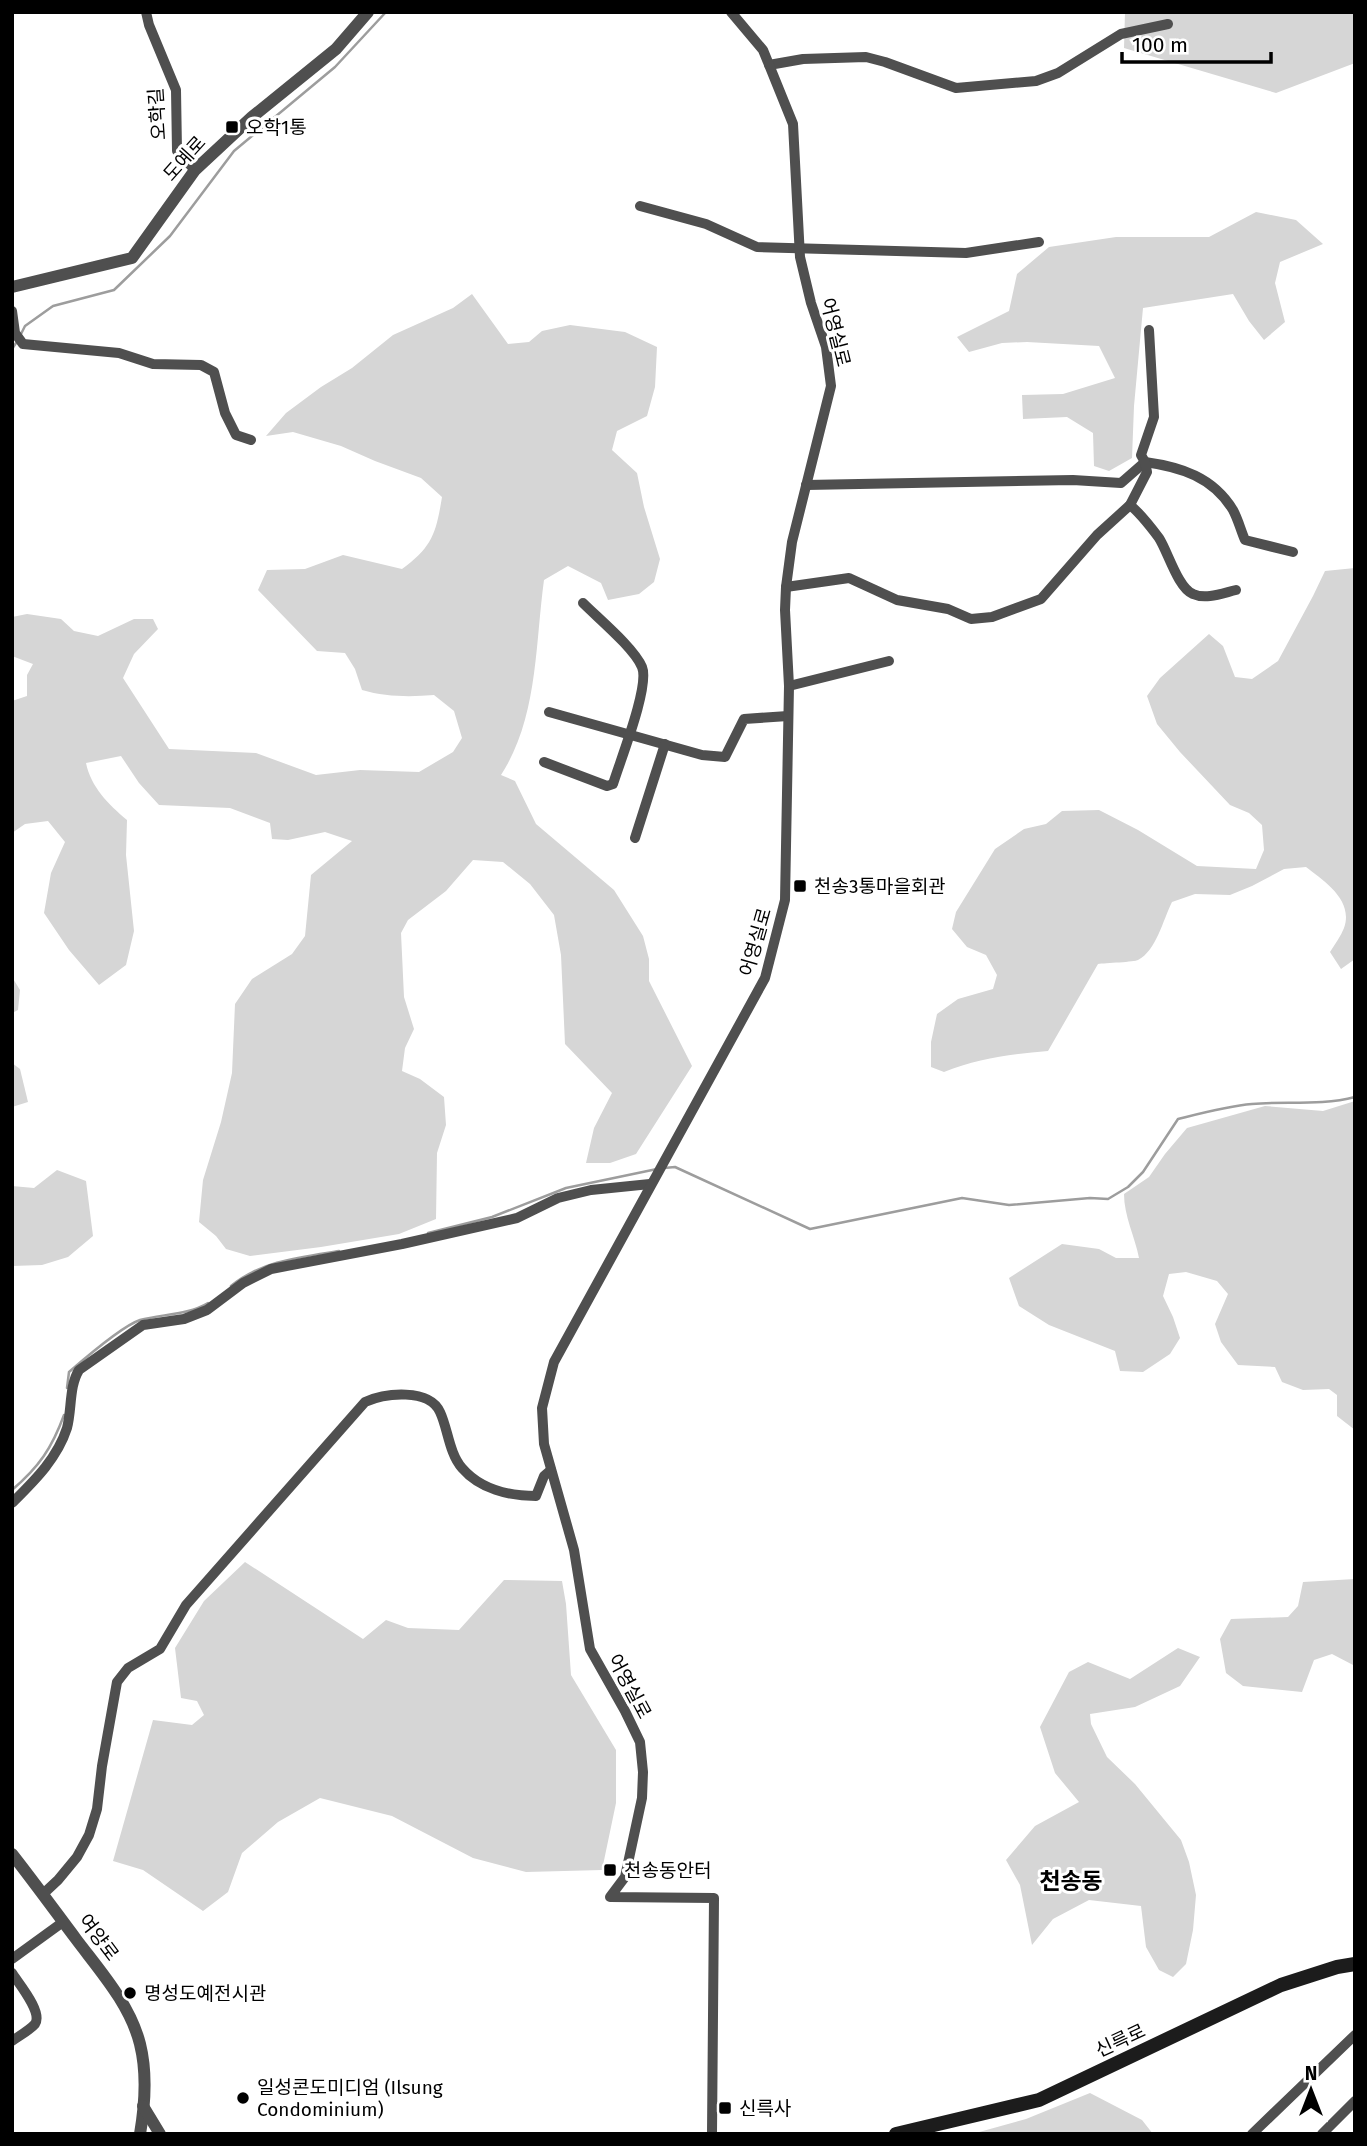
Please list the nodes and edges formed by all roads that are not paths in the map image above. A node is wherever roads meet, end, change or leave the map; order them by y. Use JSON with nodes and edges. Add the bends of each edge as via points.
{"nodes":[{"id":1,"x":146,"y":12,"type":"edge"},
{"id":2,"x":368,"y":12,"type":"edge"},
{"id":3,"x":731,"y":12,"type":"edge"},
{"id":4,"x":1168,"y":24,"type":"dead end"},
{"id":5,"x":769,"y":65,"type":"junction"},
{"id":6,"x":195,"y":170,"type":"junction"},
{"id":7,"x":640,"y":206,"type":"dead end"},
{"id":8,"x":1039,"y":242,"type":"dead end"},
{"id":9,"x":800,"y":249,"type":"junction"},
{"id":10,"x":12,"y":287,"type":"edge"},
{"id":11,"x":12,"y":311,"type":"edge"},
{"id":12,"x":1149,"y":330,"type":"dead end"},
{"id":13,"x":251,"y":440,"type":"dead end"},
{"id":14,"x":1145,"y":462,"type":"junction"},
{"id":15,"x":806,"y":485,"type":"junction"},
{"id":16,"x":1130,"y":505,"type":"junction"},
{"id":17,"x":1293,"y":552,"type":"dead end"},
{"id":18,"x":786,"y":587,"type":"junction"},
{"id":19,"x":1236,"y":590,"type":"dead end"},
{"id":20,"x":583,"y":603,"type":"dead end"},
{"id":21,"x":890,"y":661,"type":"dead end"},
{"id":22,"x":789,"y":686,"type":"junction"},
{"id":23,"x":549,"y":712,"type":"dead end"},
{"id":24,"x":788,"y":716,"type":"junction"},
{"id":25,"x":629,"y":734,"type":"junction"},
{"id":26,"x":665,"y":744,"type":"junction"},
{"id":27,"x":544,"y":762,"type":"dead end"},
{"id":28,"x":635,"y":838,"type":"dead end"},
{"id":29,"x":652,"y":1181,"type":"junction"},
{"id":30,"x":551,"y":1470,"type":"junction"},
{"id":31,"x":12,"y":1503,"type":"edge"},
{"id":32,"x":12,"y":1854,"type":"edge"},
{"id":33,"x":43,"y":1894,"type":"junction"},
{"id":34,"x":63,"y":1922,"type":"junction"},
{"id":35,"x":12,"y":1959,"type":"edge"},
{"id":36,"x":1355,"y":1964,"type":"edge"},
{"id":37,"x":12,"y":1973,"type":"edge"},
{"id":38,"x":1355,"y":2035,"type":"edge"},
{"id":39,"x":12,"y":2042,"type":"edge"},
{"id":40,"x":1355,"y":2101,"type":"edge"},
{"id":41,"x":143,"y":2105,"type":"junction"},
{"id":42,"x":130,"y":2134,"type":"edge"},
{"id":43,"x":140,"y":2134,"type":"edge"},
{"id":44,"x":160,"y":2134,"type":"edge"},
{"id":45,"x":712,"y":2134,"type":"edge"},
{"id":46,"x":896,"y":2134,"type":"edge"},
{"id":47,"x":1252,"y":2134,"type":"edge"},
{"id":48,"x":1322,"y":2134,"type":"edge"}],
"edges":[{"from":1,"to":6,"type":"street","name":"오학길","via":[[176,90],[177,151]]},
{"from":2,"to":6,"type":"street","name":"도예로","via":[[336,49]]},
{"from":3,"to":5,"type":"street","name":"어영실로","via":[[763,50]]},
{"from":4,"to":5,"type":"street","via":[[1121,34],[1058,73],[1023,82],[956,88],[866,57]]},
{"from":5,"to":9,"type":"street","name":"어영실로","via":[[793,124]]},
{"from":6,"to":10,"type":"street","name":"도예로","via":[[132,258]]},
{"from":7,"to":9,"type":"street","via":[[706,224],[757,247]]},
{"from":8,"to":9,"type":"street","via":[[967,253]]},
{"from":9,"to":15,"type":"street","name":"어영실로","via":[[826,347],[831,386]]},
{"from":11,"to":13,"type":"street","via":[[15,333],[23,344],[119,353],[153,364],[201,365],[214,372],[236,435]]},
{"from":12,"to":14,"type":"street","via":[[1154,417],[1141,455]]},
{"from":14,"to":15,"type":"street","via":[[1121,483]]},
{"from":14,"to":16,"type":"street","via":[[1147,472]]},
{"from":14,"to":17,"type":"street","via":[[1176,467],[1212,484],[1233,510],[1245,541]]},
{"from":15,"to":18,"type":"street","name":"어영실로"},
{"from":16,"to":18,"type":"street","via":[[1097,535],[1041,600],[992,617],[971,619],[948,609],[897,600],[849,578]]},
{"from":16,"to":19,"type":"street","via":[[1159,539],[1183,586],[1192,594],[1208,597]]},
{"from":18,"to":22,"type":"street","name":"어영실로"},
{"from":20,"to":25,"type":"street","via":[[643,669]]},
{"from":21,"to":22,"type":"street"},
{"from":22,"to":24,"type":"street","name":"어영실로"},
{"from":23,"to":25,"type":"street"},
{"from":24,"to":26,"type":"street","via":[[744,719],[725,757]]},
{"from":24,"to":29,"type":"street","name":"어영실로","via":[[785,900],[765,978]]},
{"from":25,"to":26,"type":"street"},
{"from":25,"to":27,"type":"street","via":[[613,783],[607,786]]},
{"from":26,"to":28,"type":"street"},
{"from":29,"to":30,"type":"street","name":"어영실로","via":[[554,1362],[542,1408]]},
{"from":29,"to":31,"type":"street","via":[[558,1198],[517,1218],[271,1269],[207,1310],[184,1319],[143,1325],[79,1370],[57,1453]]},
{"from":30,"to":33,"type":"street","via":[[536,1496],[499,1491],[460,1466],[439,1409],[423,1397],[399,1394],[365,1402],[186,1605],[160,1649],[128,1668],[117,1682],[89,1835],[77,1857]]},
{"from":30,"to":45,"type":"street","name":"어영실로","via":[[574,1550],[590,1649],[640,1742],[642,1798],[625,1877],[610,1897],[714,1898]]},
{"from":32,"to":33,"type":"street","name":"여양로"},
{"from":33,"to":34,"type":"street","name":"여양로"},
{"from":34,"to":35,"type":"street"},
{"from":34,"to":41,"type":"street","name":"여양로","via":[[115,1992],[133,2025],[143,2066]]},
{"from":36,"to":46,"type":"main road","name":"신륵로","via":[[1281,1985],[1038,2100]]},
{"from":37,"to":39,"type":"street","via":[[37,2016],[35,2024]]},
{"from":38,"to":47,"type":"street"},
{"from":40,"to":48,"type":"street"},
{"from":41,"to":42,"type":"street"},
{"from":41,"to":43,"type":"street","name":"여양로"},
{"from":41,"to":44,"type":"street"}]}
